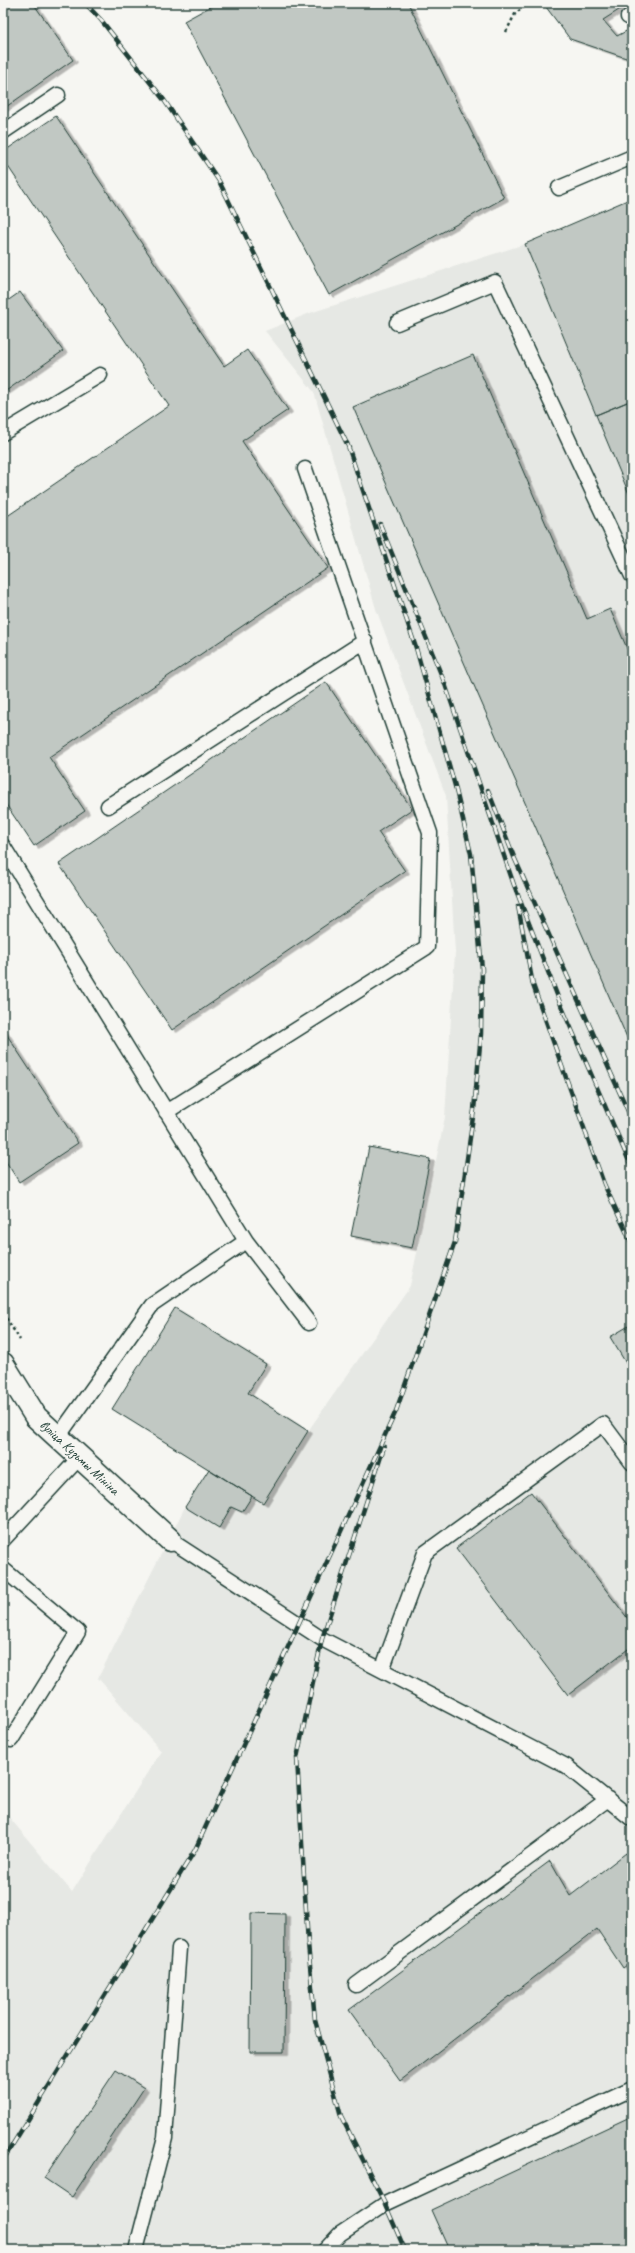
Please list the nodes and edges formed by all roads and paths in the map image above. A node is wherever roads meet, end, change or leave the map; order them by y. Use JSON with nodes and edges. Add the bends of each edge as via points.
{"nodes":[{"id":1,"x":529,"y":3,"type":"edge"},
{"id":2,"x":506,"y":32,"type":"dead end"},
{"id":3,"x":58,"y":95,"type":"dead end"},
{"id":4,"x":3,"y":132,"type":"edge"},
{"id":5,"x":632,"y":157,"type":"edge"},
{"id":6,"x":559,"y":188,"type":"dead end"},
{"id":7,"x":397,"y":323,"type":"dead end"},
{"id":8,"x":100,"y":375,"type":"dead end"},
{"id":9,"x":3,"y":434,"type":"edge"},
{"id":10,"x":305,"y":469,"type":"dead end"},
{"id":11,"x":632,"y":576,"type":"edge"},
{"id":12,"x":364,"y":641,"type":"junction"},
{"id":13,"x":108,"y":806,"type":"dead end"},
{"id":14,"x":3,"y":846,"type":"edge"},
{"id":15,"x":166,"y":1112,"type":"junction"},
{"id":16,"x":246,"y":1241,"type":"junction"},
{"id":17,"x":309,"y":1323,"type":"dead end"},
{"id":18,"x":3,"y":1364,"type":"edge"},
{"id":19,"x":58,"y":1437,"type":"junction"},
{"id":20,"x":80,"y":1457,"type":"junction"},
{"id":21,"x":632,"y":1463,"type":"edge"},
{"id":22,"x":3,"y":1540,"type":"edge"},
{"id":23,"x":170,"y":1540,"type":"joint"},
{"id":24,"x":3,"y":1569,"type":"edge"},
{"id":25,"x":382,"y":1670,"type":"junction"},
{"id":26,"x":11,"y":1740,"type":"dead end"},
{"id":27,"x":608,"y":1799,"type":"junction"},
{"id":28,"x":632,"y":1819,"type":"edge"},
{"id":29,"x":178,"y":1948,"type":"dead end"},
{"id":30,"x":356,"y":1985,"type":"dead end"},
{"id":31,"x":632,"y":2089,"type":"edge"},
{"id":32,"x":136,"y":2250,"type":"edge"},
{"id":33,"x":325,"y":2250,"type":"edge"}],
"edges":[{"from":1,"to":2,"type":"path","via":[[515,14]]},
{"from":3,"to":4,"type":"lane"},
{"from":5,"to":6,"type":"lane"},
{"from":7,"to":11,"type":"lane","via":[[495,282]]},
{"from":8,"to":9,"type":"lane"},
{"from":10,"to":12,"type":"lane"},
{"from":12,"to":13,"type":"lane"},
{"from":12,"to":15,"type":"lane","via":[[430,833],[427,947]]},
{"from":14,"to":15,"type":"lane"},
{"from":15,"to":16,"type":"lane"},
{"from":16,"to":17,"type":"lane"},
{"from":16,"to":19,"type":"lane","via":[[152,1305]]},
{"from":18,"to":19,"type":"street","name":"вуліца Кузьмы Мініна","via":[[36,1417]]},
{"from":19,"to":20,"type":"street","name":"вуліца Кузьмы Мініна"},
{"from":20,"to":22,"type":"lane"},
{"from":20,"to":23,"type":"street","name":"вуліца Кузьмы Мініна"},
{"from":21,"to":25,"type":"lane","via":[[604,1424],[425,1553]]},
{"from":23,"to":25,"type":"lane","via":[[322,1639]]},
{"from":24,"to":26,"type":"lane","via":[[78,1632]]},
{"from":25,"to":27,"type":"lane","via":[[566,1766]]},
{"from":27,"to":28,"type":"lane"},
{"from":27,"to":30,"type":"lane"},
{"from":29,"to":32,"type":"lane","via":[[165,2138]]},
{"from":31,"to":33,"type":"lane","via":[[385,2204],[340,2234]]}]}
